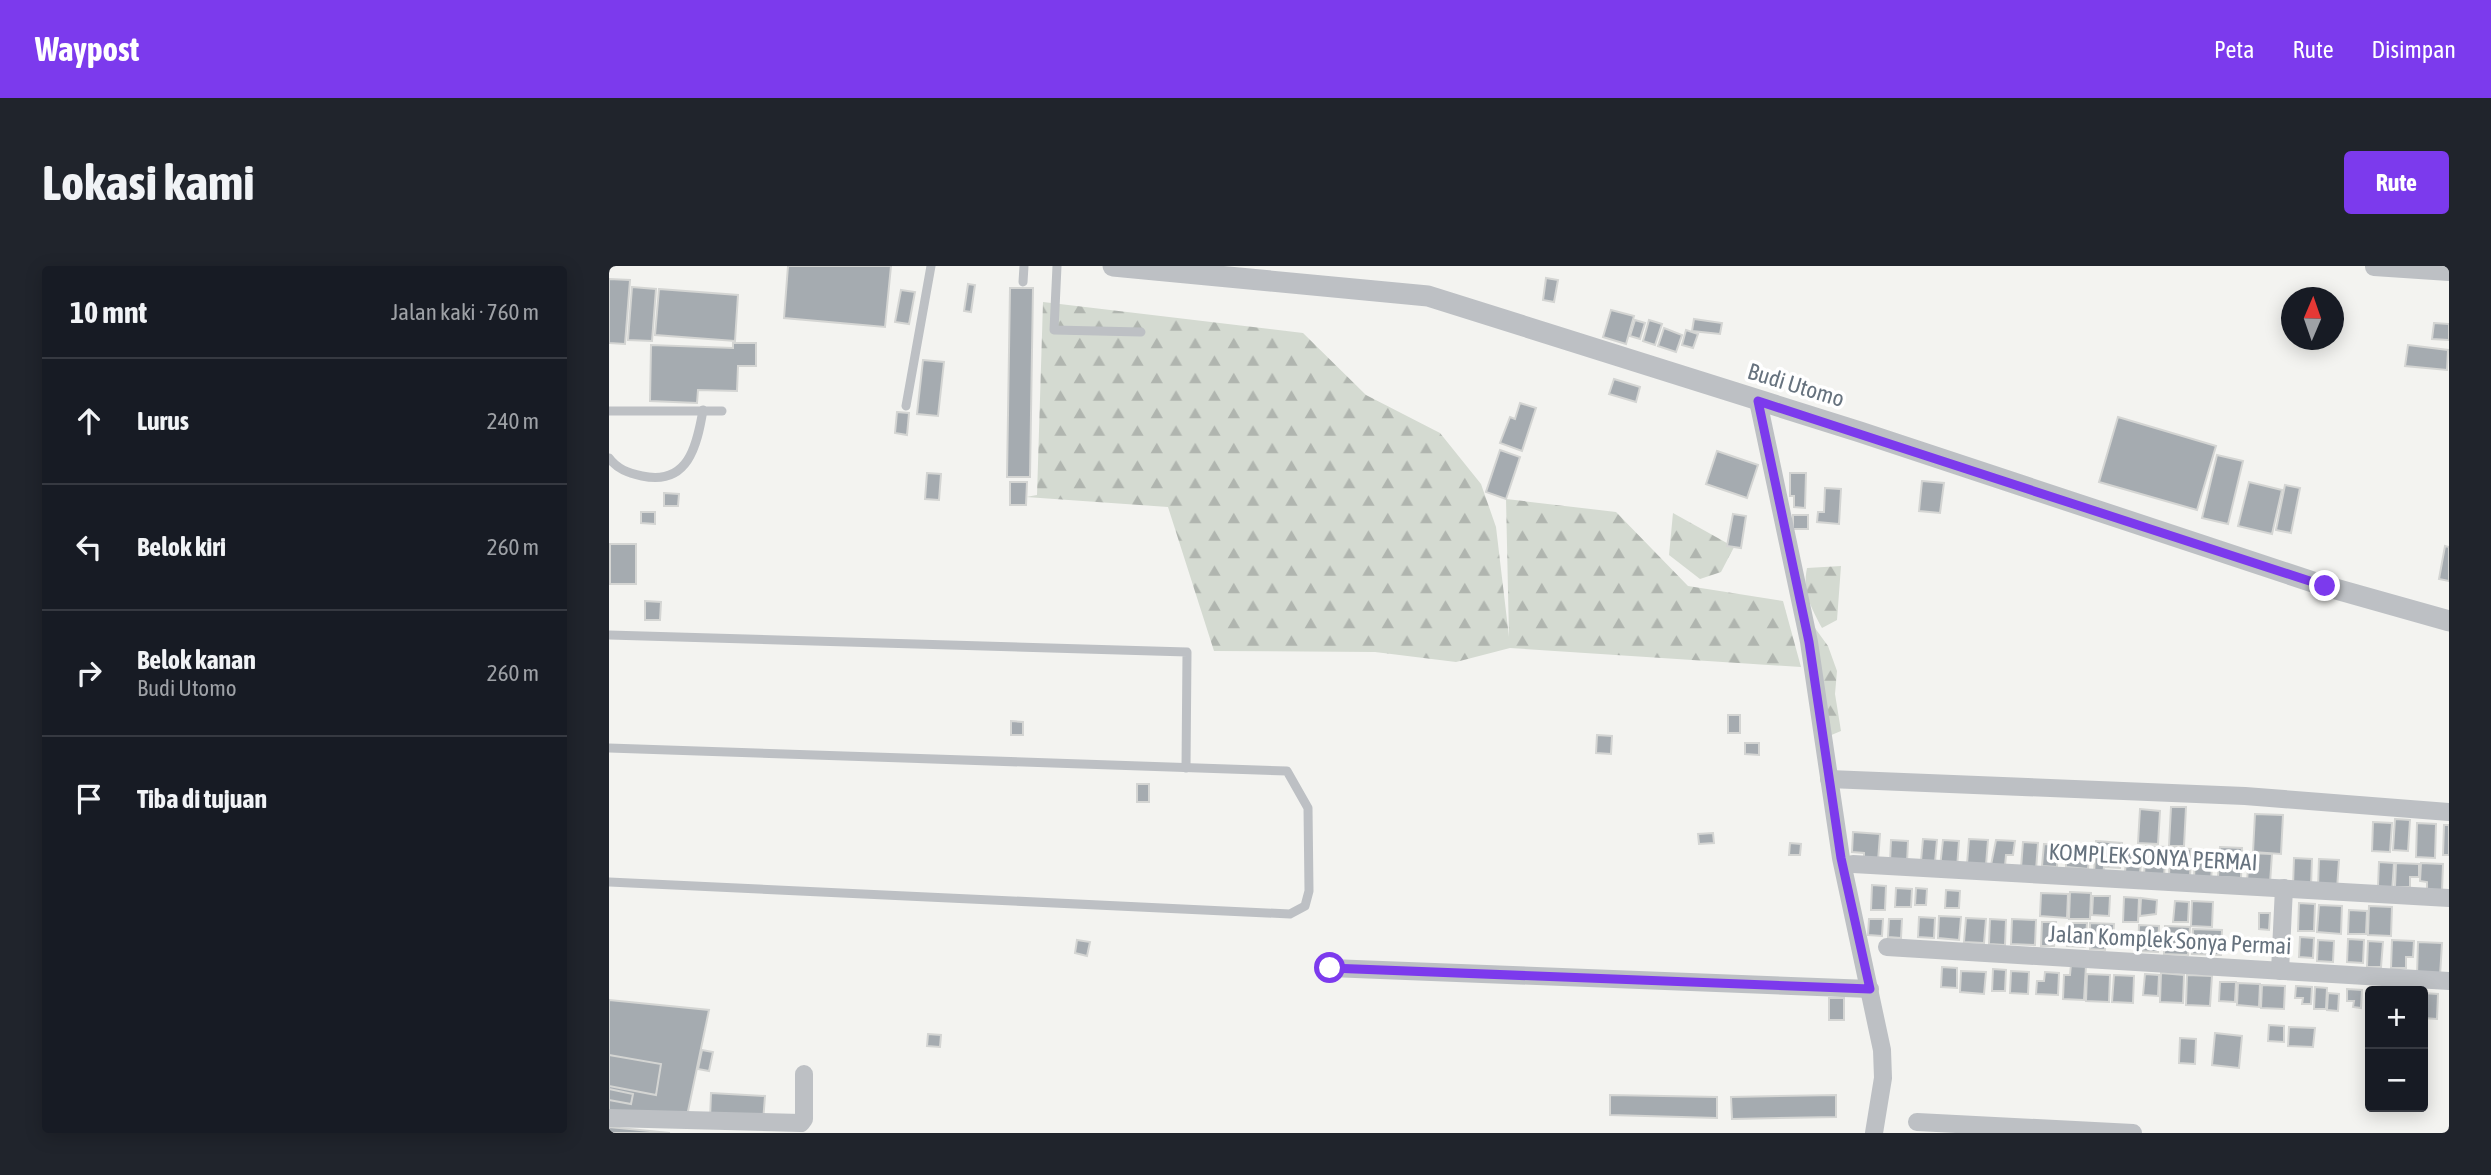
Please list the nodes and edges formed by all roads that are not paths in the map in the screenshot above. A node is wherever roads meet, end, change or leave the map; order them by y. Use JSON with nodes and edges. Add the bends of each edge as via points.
{"nodes":[{"id":1,"x":931,"y":266,"type":"edge"},
{"id":2,"x":1024,"y":266,"type":"edge"},
{"id":3,"x":1057,"y":266,"type":"edge"},
{"id":4,"x":1113,"y":266,"type":"edge"},
{"id":5,"x":2374,"y":267,"type":"edge"},
{"id":6,"x":2449,"y":272,"type":"edge"},
{"id":7,"x":1023,"y":282,"type":"dead end"},
{"id":8,"x":1141,"y":332,"type":"dead end"},
{"id":9,"x":1758,"y":401,"type":"junction"},
{"id":10,"x":906,"y":406,"type":"dead end"},
{"id":11,"x":703,"y":410,"type":"junction"},
{"id":12,"x":609,"y":411,"type":"edge"},
{"id":13,"x":722,"y":411,"type":"dead end"},
{"id":14,"x":609,"y":458,"type":"edge"},
{"id":15,"x":2449,"y":621,"type":"edge"},
{"id":16,"x":609,"y":635,"type":"edge"},
{"id":17,"x":609,"y":748,"type":"edge"},
{"id":18,"x":1186,"y":768,"type":"junction"},
{"id":19,"x":1829,"y":779,"type":"junction"},
{"id":20,"x":2449,"y":813,"type":"edge"},
{"id":21,"x":1853,"y":864,"type":"dead end"},
{"id":22,"x":609,"y":882,"type":"edge"},
{"id":23,"x":2284,"y":888,"type":"junction"},
{"id":24,"x":2449,"y":898,"type":"edge"},
{"id":25,"x":1887,"y":947,"type":"dead end"},
{"id":26,"x":1330,"y":968,"type":"dead end"},
{"id":27,"x":2280,"y":971,"type":"junction"},
{"id":28,"x":2449,"y":981,"type":"edge"},
{"id":29,"x":1870,"y":989,"type":"junction"},
{"id":30,"x":804,"y":1074,"type":"dead end"},
{"id":31,"x":609,"y":1118,"type":"edge"},
{"id":32,"x":1917,"y":1122,"type":"dead end"},
{"id":33,"x":1874,"y":1133,"type":"edge"},
{"id":34,"x":2133,"y":1133,"type":"edge"}],
"edges":[{"from":1,"to":10,"type":"lane"},
{"from":2,"to":7,"type":"lane"},
{"from":3,"to":8,"type":"lane","via":[[1054,330]]},
{"from":4,"to":9,"type":"street","name":"Budi Utomo","via":[[1429,296]]},
{"from":5,"to":6,"type":"street"},
{"from":9,"to":15,"type":"street","name":"Budi Utomo","via":[[2325,586]]},
{"from":9,"to":19,"type":"street","via":[[1809,642]]},
{"from":11,"to":12,"type":"lane"},
{"from":11,"to":13,"type":"lane"},
{"from":11,"to":14,"type":"lane","via":[[693,452],[679,470],[665,478],[616,468]]},
{"from":16,"to":18,"type":"lane","via":[[1187,652]]},
{"from":17,"to":18,"type":"lane"},
{"from":18,"to":22,"type":"lane","via":[[1287,771],[1308,808],[1309,891],[1305,906],[1290,914],[1177,911]]},
{"from":19,"to":20,"type":"street","via":[[2245,796]]},
{"from":19,"to":29,"type":"street"},
{"from":21,"to":23,"type":"street","name":"KOMPLEK SONYA PERMAI"},
{"from":23,"to":24,"type":"street","name":"KOMPLEK SONYA PERMAI"},
{"from":23,"to":27,"type":"street"},
{"from":25,"to":27,"type":"street","name":"Jalan Komplek Sonya Permai"},
{"from":26,"to":29,"type":"street"},
{"from":27,"to":28,"type":"street","name":"Jalan Komplek Sonya Permai"},
{"from":29,"to":33,"type":"street","via":[[1883,1078]]},
{"from":30,"to":31,"type":"street","via":[[801,1123]]},
{"from":32,"to":34,"type":"street"}]}
